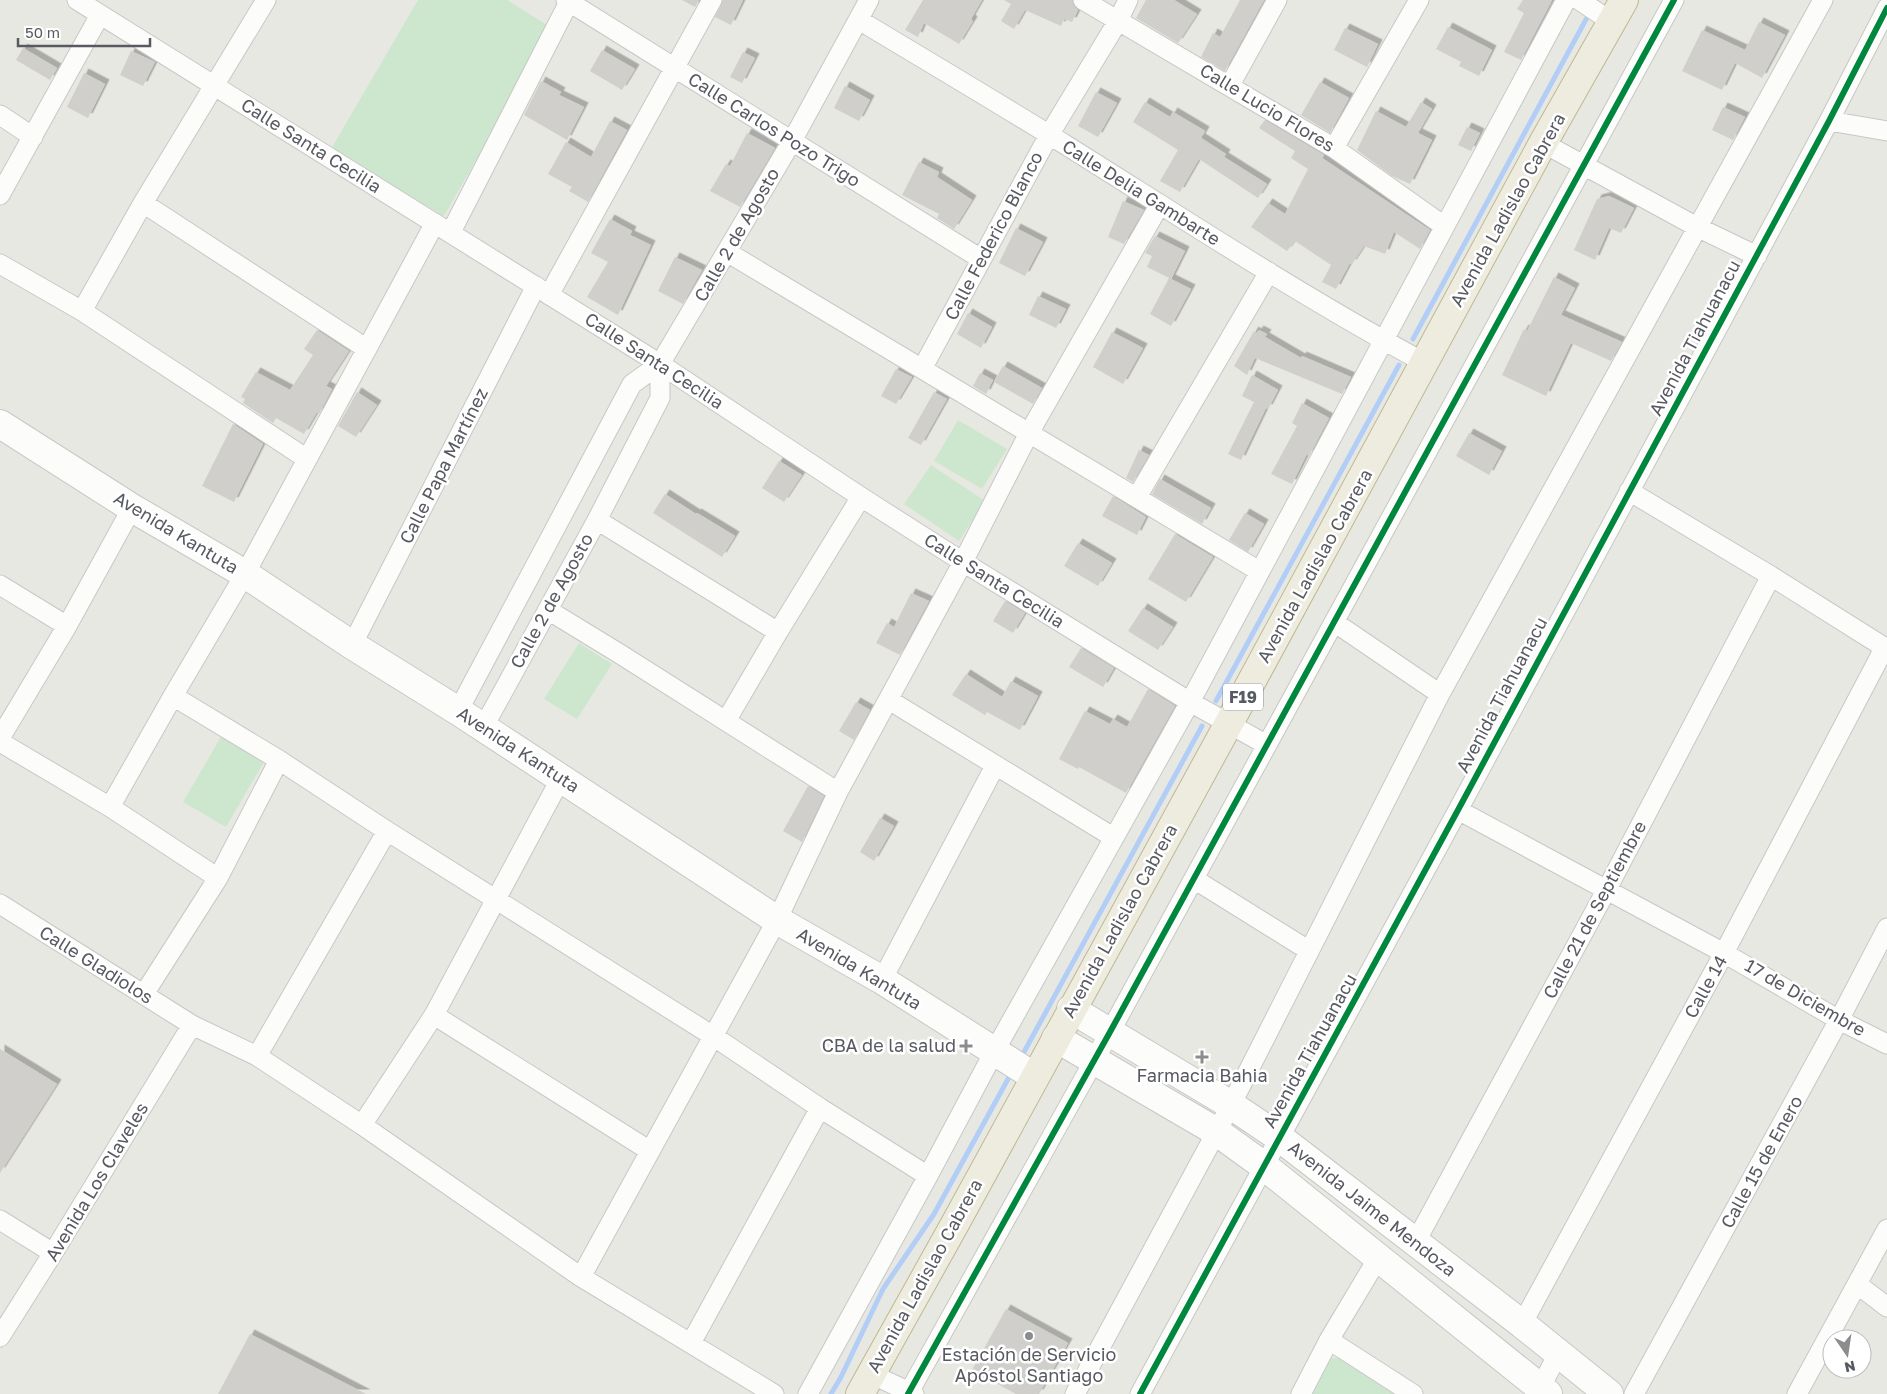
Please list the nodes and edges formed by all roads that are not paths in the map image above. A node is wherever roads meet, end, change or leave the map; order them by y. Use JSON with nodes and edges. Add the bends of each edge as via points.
{"nodes":[{"id":1,"x":77,"y":0,"type":"edge"},
{"id":2,"x":266,"y":0,"type":"edge"},
{"id":3,"x":712,"y":0,"type":"edge"},
{"id":4,"x":869,"y":0,"type":"edge"},
{"id":5,"x":1083,"y":0,"type":"edge"},
{"id":6,"x":1128,"y":0,"type":"edge"},
{"id":7,"x":1276,"y":0,"type":"edge"},
{"id":8,"x":1420,"y":0,"type":"edge"},
{"id":9,"x":1566,"y":0,"type":"edge"},
{"id":10,"x":1674,"y":0,"type":"edge"},
{"id":11,"x":1824,"y":0,"type":"edge"},
{"id":12,"x":568,"y":1,"type":"edge"},
{"id":13,"x":1600,"y":8,"type":"edge"},
{"id":14,"x":1887,"y":8,"type":"edge"},
{"id":15,"x":100,"y":15,"type":"junction"},
{"id":16,"x":859,"y":20,"type":"junction"},
{"id":17,"x":1118,"y":21,"type":"junction"},
{"id":18,"x":675,"y":68,"type":"junction"},
{"id":19,"x":1230,"y":85,"type":"junction"},
{"id":20,"x":214,"y":86,"type":"junction"},
{"id":21,"x":0,"y":115,"type":"edge"},
{"id":22,"x":1829,"y":121,"type":"junction"},
{"id":23,"x":1887,"y":132,"type":"edge"},
{"id":24,"x":1049,"y":135,"type":"junction"},
{"id":25,"x":33,"y":137,"type":"junction"},
{"id":26,"x":792,"y":141,"type":"junction"},
{"id":27,"x":1543,"y":144,"type":"junction"},
{"id":28,"x":1334,"y":148,"type":"junction"},
{"id":29,"x":1584,"y":167,"type":"junction"},
{"id":30,"x":0,"y":195,"type":"edge"},
{"id":31,"x":143,"y":203,"type":"junction"},
{"id":32,"x":1160,"y":204,"type":"junction"},
{"id":33,"x":1444,"y":226,"type":"junction"},
{"id":34,"x":1697,"y":227,"type":"junction"},
{"id":35,"x":443,"y":228,"type":"junction"},
{"id":36,"x":727,"y":252,"type":"junction"},
{"id":37,"x":1757,"y":256,"type":"junction"},
{"id":38,"x":981,"y":260,"type":"junction"},
{"id":39,"x":0,"y":264,"type":"edge"},
{"id":40,"x":1269,"y":272,"type":"junction"},
{"id":41,"x":542,"y":290,"type":"junction"},
{"id":42,"x":82,"y":311,"type":"junction"},
{"id":43,"x":1384,"y":340,"type":"junction"},
{"id":44,"x":366,"y":349,"type":"junction"},
{"id":45,"x":1425,"y":362,"type":"junction"},
{"id":46,"x":660,"y":364,"type":"junction"},
{"id":47,"x":922,"y":369,"type":"junction"},
{"id":48,"x":0,"y":424,"type":"edge"},
{"id":49,"x":1029,"y":433,"type":"junction"},
{"id":50,"x":307,"y":459,"type":"junction"},
{"id":51,"x":1629,"y":491,"type":"junction"},
{"id":52,"x":861,"y":497,"type":"junction"},
{"id":53,"x":1137,"y":497,"type":"junction"},
{"id":54,"x":132,"y":508,"type":"junction"},
{"id":55,"x":597,"y":520,"type":"junction"},
{"id":56,"x":963,"y":562,"type":"junction"},
{"id":57,"x":1259,"y":571,"type":"junction"},
{"id":58,"x":245,"y":574,"type":"junction"},
{"id":59,"x":1771,"y":576,"type":"junction"},
{"id":60,"x":0,"y":586,"type":"edge"},
{"id":61,"x":548,"y":610,"type":"junction"},
{"id":62,"x":1334,"y":622,"type":"junction"},
{"id":63,"x":67,"y":626,"type":"junction"},
{"id":64,"x":778,"y":632,"type":"junction"},
{"id":65,"x":352,"y":645,"type":"junction"},
{"id":66,"x":1886,"y":648,"type":"edge"},
{"id":67,"x":1440,"y":694,"type":"junction"},
{"id":68,"x":173,"y":696,"type":"junction"},
{"id":69,"x":889,"y":700,"type":"junction"},
{"id":70,"x":1190,"y":702,"type":"junction"},
{"id":71,"x":458,"y":711,"type":"junction"},
{"id":72,"x":726,"y":721,"type":"junction"},
{"id":73,"x":1228,"y":724,"type":"junction"},
{"id":74,"x":483,"y":728,"type":"junction"},
{"id":75,"x":0,"y":738,"type":"edge"},
{"id":76,"x":0,"y":742,"type":"edge"},
{"id":77,"x":1267,"y":745,"type":"junction"},
{"id":78,"x":279,"y":760,"type":"junction"},
{"id":79,"x":995,"y":766,"type":"junction"},
{"id":80,"x":561,"y":778,"type":"junction"},
{"id":81,"x":838,"y":792,"type":"junction"},
{"id":82,"x":110,"y":807,"type":"junction"},
{"id":83,"x":1458,"y":810,"type":"junction"},
{"id":84,"x":387,"y":831,"type":"junction"},
{"id":85,"x":1113,"y":837,"type":"junction"},
{"id":86,"x":218,"y":878,"type":"junction"},
{"id":87,"x":1194,"y":879,"type":"junction"},
{"id":88,"x":1607,"y":889,"type":"junction"},
{"id":89,"x":495,"y":899,"type":"junction"},
{"id":90,"x":0,"y":904,"type":"edge"},
{"id":91,"x":777,"y":920,"type":"junction"},
{"id":92,"x":1887,"y":928,"type":"edge"},
{"id":93,"x":1308,"y":950,"type":"junction"},
{"id":94,"x":1724,"y":953,"type":"junction"},
{"id":95,"x":882,"y":980,"type":"junction"},
{"id":96,"x":144,"y":994,"type":"junction"},
{"id":97,"x":1071,"y":1009,"type":"junction"},
{"id":98,"x":434,"y":1015,"type":"junction"},
{"id":99,"x":1839,"y":1020,"type":"junction"},
{"id":100,"x":192,"y":1025,"type":"junction"},
{"id":101,"x":1110,"y":1032,"type":"junction"},
{"id":102,"x":713,"y":1036,"type":"junction"},
{"id":103,"x":1056,"y":1038,"type":"junction"},
{"id":104,"x":1887,"y":1044,"type":"edge"},
{"id":105,"x":994,"y":1052,"type":"junction"},
{"id":106,"x":257,"y":1056,"type":"junction"},
{"id":107,"x":1094,"y":1061,"type":"junction"},
{"id":108,"x":1035,"y":1077,"type":"junction"},
{"id":109,"x":1231,"y":1105,"type":"junction"},
{"id":110,"x":820,"y":1108,"type":"junction"},
{"id":111,"x":362,"y":1125,"type":"junction"},
{"id":112,"x":1216,"y":1132,"type":"junction"},
{"id":113,"x":1280,"y":1138,"type":"junction"},
{"id":114,"x":650,"y":1151,"type":"junction"},
{"id":115,"x":1264,"y":1166,"type":"junction"},
{"id":116,"x":928,"y":1176,"type":"junction"},
{"id":117,"x":0,"y":1220,"type":"edge"},
{"id":118,"x":1887,"y":1229,"type":"edge"},
{"id":119,"x":1414,"y":1243,"type":"junction"},
{"id":120,"x":53,"y":1253,"type":"junction"},
{"id":121,"x":1378,"y":1258,"type":"junction"},
{"id":122,"x":581,"y":1277,"type":"junction"},
{"id":123,"x":1857,"y":1284,"type":"junction"},
{"id":124,"x":1887,"y":1307,"type":"edge"},
{"id":125,"x":1522,"y":1324,"type":"junction"},
{"id":126,"x":0,"y":1337,"type":"edge"},
{"id":127,"x":1329,"y":1340,"type":"junction"},
{"id":128,"x":691,"y":1343,"type":"junction"},
{"id":129,"x":1558,"y":1354,"type":"junction"},
{"id":130,"x":865,"y":1384,"type":"edge"},
{"id":131,"x":1542,"y":1392,"type":"edge"},
{"id":132,"x":910,"y":1393,"type":"edge"},
{"id":133,"x":774,"y":1394,"type":"edge"},
{"id":134,"x":808,"y":1394,"type":"edge"},
{"id":135,"x":1075,"y":1394,"type":"edge"},
{"id":136,"x":1140,"y":1394,"type":"edge"},
{"id":137,"x":1301,"y":1394,"type":"edge"},
{"id":138,"x":1413,"y":1394,"type":"edge"},
{"id":139,"x":1609,"y":1394,"type":"edge"},
{"id":140,"x":1634,"y":1394,"type":"edge"},
{"id":141,"x":1797,"y":1394,"type":"edge"}],
"edges":[{"from":1,"to":15,"type":"street","name":"Calle Santa Cecilia"},
{"from":2,"to":20,"type":"street"},
{"from":3,"to":18,"type":"street","name":"Calle Papa Martínez"},
{"from":4,"to":16,"type":"street","name":"Calle 2 de Agosto"},
{"from":5,"to":17,"type":"street","name":"Calle Lucio Flores"},
{"from":6,"to":17,"type":"street","name":"Calle Federico Blanco"},
{"from":7,"to":19,"type":"street"},
{"from":8,"to":28,"type":"street"},
{"from":9,"to":33,"type":"street"},
{"from":10,"to":29,"type":"street"},
{"from":11,"to":34,"type":"street"},
{"from":12,"to":18,"type":"street","name":"Calle Carlos Pozo Trigo"},
{"from":12,"to":35,"type":"street"},
{"from":13,"to":27,"type":"highway","name":"Avenida Ladislao Cabrera","number":"F19"},
{"from":14,"to":22,"type":"street","name":"Avenida Tiahuanacu"},
{"from":15,"to":20,"type":"street","name":"Calle Santa Cecilia"},
{"from":15,"to":25,"type":"street"},
{"from":16,"to":24,"type":"street","name":"Calle Delia Gambarte"},
{"from":16,"to":26,"type":"street","name":"Calle 2 de Agosto"},
{"from":17,"to":19,"type":"street","name":"Calle Lucio Flores"},
{"from":17,"to":24,"type":"street","name":"Calle Federico Blanco"},
{"from":18,"to":26,"type":"street","name":"Calle Carlos Pozo Trigo"},
{"from":18,"to":41,"type":"street","name":"Calle Papa Martínez"},
{"from":19,"to":28,"type":"street","name":"Calle Lucio Flores"},
{"from":20,"to":31,"type":"street"},
{"from":20,"to":35,"type":"street","name":"Calle Santa Cecilia"},
{"from":21,"to":25,"type":"street"},
{"from":22,"to":23,"type":"street"},
{"from":22,"to":37,"type":"street","name":"Avenida Tiahuanacu"},
{"from":24,"to":32,"type":"street","name":"Calle Delia Gambarte"},
{"from":24,"to":38,"type":"street","name":"Calle Federico Blanco"},
{"from":25,"to":30,"type":"street"},
{"from":26,"to":36,"type":"street","name":"Calle 2 de Agosto"},
{"from":26,"to":38,"type":"street","name":"Calle Carlos Pozo Trigo"},
{"from":27,"to":29,"type":"street"},
{"from":27,"to":45,"type":"highway","name":"Avenida Ladislao Cabrera","number":"F19"},
{"from":28,"to":33,"type":"street","name":"Calle Lucio Flores"},
{"from":29,"to":34,"type":"street"},
{"from":29,"to":62,"type":"street"},
{"from":31,"to":42,"type":"street"},
{"from":31,"to":44,"type":"street"},
{"from":32,"to":40,"type":"street","name":"Calle Delia Gambarte"},
{"from":32,"to":49,"type":"street"},
{"from":33,"to":43,"type":"street"},
{"from":34,"to":37,"type":"street"},
{"from":34,"to":67,"type":"street"},
{"from":35,"to":41,"type":"street","name":"Calle Santa Cecilia"},
{"from":35,"to":44,"type":"street"},
{"from":36,"to":46,"type":"street","name":"Calle 2 de Agosto"},
{"from":36,"to":47,"type":"street"},
{"from":37,"to":51,"type":"street","name":"Avenida Tiahuanacu"},
{"from":38,"to":47,"type":"street","name":"Calle Federico Blanco"},
{"from":39,"to":42,"type":"street"},
{"from":40,"to":43,"type":"street","name":"Calle Delia Gambarte"},
{"from":40,"to":53,"type":"street"},
{"from":41,"to":46,"type":"street","name":"Calle Santa Cecilia"},
{"from":41,"to":65,"type":"street","name":"Calle Papa Martínez"},
{"from":42,"to":50,"type":"street"},
{"from":43,"to":45,"type":"street","name":"Calle Delia Gambarte"},
{"from":43,"to":57,"type":"street"},
{"from":44,"to":50,"type":"street"},
{"from":45,"to":73,"type":"highway","name":"Avenida Ladislao Cabrera","number":"F19"},
{"from":46,"to":52,"type":"street","name":"Calle Santa Cecilia"},
{"from":46,"to":55,"type":"street","name":"Calle 2 de Agosto","via":[[660,398]]},
{"from":46,"to":71,"type":"street","name":"Calle 2 de Agosto","via":[[632,384]]},
{"from":47,"to":49,"type":"street"},
{"from":48,"to":54,"type":"main road","name":"Avenida Kantuta"},
{"from":49,"to":53,"type":"street"},
{"from":49,"to":56,"type":"street"},
{"from":50,"to":58,"type":"street"},
{"from":51,"to":59,"type":"street"},
{"from":51,"to":83,"type":"street","name":"Avenida Tiahuanacu"},
{"from":52,"to":56,"type":"street","name":"Calle Santa Cecilia"},
{"from":52,"to":64,"type":"street"},
{"from":53,"to":57,"type":"street"},
{"from":54,"to":58,"type":"main road","name":"Avenida Kantuta"},
{"from":54,"to":63,"type":"street"},
{"from":55,"to":61,"type":"street","name":"Calle 2 de Agosto"},
{"from":55,"to":64,"type":"street"},
{"from":56,"to":69,"type":"street"},
{"from":56,"to":70,"type":"street","name":"Calle Santa Cecilia"},
{"from":57,"to":70,"type":"street"},
{"from":58,"to":65,"type":"main road","name":"Avenida Kantuta"},
{"from":58,"to":68,"type":"street"},
{"from":59,"to":66,"type":"street"},
{"from":59,"to":88,"type":"street","name":"Calle 21 de Septiembre"},
{"from":60,"to":63,"type":"street"},
{"from":61,"to":72,"type":"street"},
{"from":61,"to":74,"type":"street","name":"Calle 2 de Agosto"},
{"from":62,"to":67,"type":"street"},
{"from":62,"to":77,"type":"street"},
{"from":63,"to":75,"type":"street"},
{"from":64,"to":72,"type":"street"},
{"from":65,"to":71,"type":"main road","name":"Avenida Kantuta"},
{"from":66,"to":94,"type":"street","name":"Calle 14"},
{"from":67,"to":93,"type":"street"},
{"from":68,"to":78,"type":"street"},
{"from":68,"to":82,"type":"street"},
{"from":69,"to":79,"type":"street"},
{"from":69,"to":81,"type":"street"},
{"from":70,"to":73,"type":"street","name":"Calle Santa Cecilia"},
{"from":70,"to":85,"type":"street"},
{"from":71,"to":74,"type":"main road","name":"Avenida Kantuta"},
{"from":72,"to":81,"type":"street"},
{"from":73,"to":77,"type":"street","name":"Calle Santa Cecilia"},
{"from":73,"to":97,"type":"highway","name":"Avenida Ladislao Cabrera","number":"F19"},
{"from":74,"to":80,"type":"main road","name":"Avenida Kantuta"},
{"from":76,"to":82,"type":"street"},
{"from":77,"to":87,"type":"street"},
{"from":78,"to":84,"type":"street"},
{"from":78,"to":86,"type":"street"},
{"from":79,"to":85,"type":"street"},
{"from":79,"to":95,"type":"street"},
{"from":80,"to":89,"type":"street"},
{"from":80,"to":91,"type":"main road","name":"Avenida Kantuta"},
{"from":81,"to":91,"type":"street"},
{"from":82,"to":86,"type":"street"},
{"from":83,"to":88,"type":"street","name":"17 de Diciembre"},
{"from":83,"to":113,"type":"street","name":"Avenida Tiahuanacu"},
{"from":84,"to":89,"type":"street"},
{"from":84,"to":106,"type":"street"},
{"from":85,"to":105,"type":"street"},
{"from":86,"to":96,"type":"street"},
{"from":87,"to":93,"type":"street"},
{"from":87,"to":101,"type":"street"},
{"from":88,"to":94,"type":"street","name":"17 de Diciembre"},
{"from":88,"to":119,"type":"street","name":"Calle 21 de Septiembre"},
{"from":89,"to":98,"type":"street"},
{"from":89,"to":102,"type":"street"},
{"from":90,"to":96,"type":"street","name":"Calle Gladiolos"},
{"from":91,"to":95,"type":"main road","name":"Avenida Kantuta"},
{"from":91,"to":102,"type":"street"},
{"from":92,"to":99,"type":"street","name":"Calle 15 de Enero"},
{"from":93,"to":109,"type":"street"},
{"from":94,"to":99,"type":"street","name":"17 de Diciembre"},
{"from":94,"to":125,"type":"street","name":"Calle 14"},
{"from":95,"to":105,"type":"main road","name":"Avenida Kantuta"},
{"from":96,"to":100,"type":"street","name":"Calle Gladiolos"},
{"from":97,"to":101,"type":"main road","name":"Avenida Jaime Mendoza"},
{"from":97,"to":103,"type":"highway","name":"Avenida Ladislao Cabrera","number":"F19"},
{"from":98,"to":111,"type":"street"},
{"from":98,"to":114,"type":"street"},
{"from":99,"to":104,"type":"street","name":"17 de Diciembre"},
{"from":99,"to":140,"type":"street","name":"Calle 15 de Enero"},
{"from":100,"to":106,"type":"street","name":"Calle Gladiolos"},
{"from":100,"to":120,"type":"street","name":"Avenida Los Claveles"},
{"from":101,"to":107,"type":"street"},
{"from":101,"to":109,"type":"main road","name":"Avenida Jaime Mendoza"},
{"from":102,"to":110,"type":"street"},
{"from":102,"to":114,"type":"street"},
{"from":103,"to":107,"type":"main road","name":"Avenida Jaime Mendoza"},
{"from":103,"to":108,"type":"highway","name":"Avenida Ladislao Cabrera","number":"F19"},
{"from":105,"to":108,"type":"main road","name":"Avenida Kantuta"},
{"from":105,"to":116,"type":"street"},
{"from":106,"to":111,"type":"street","name":"Calle Gladiolos"},
{"from":107,"to":112,"type":"main road","name":"Avenida Jaime Mendoza"},
{"from":107,"to":132,"type":"street"},
{"from":108,"to":130,"type":"highway","name":"Avenida Ladislao Cabrera","number":"F19"},
{"from":109,"to":112,"type":"street"},
{"from":109,"to":113,"type":"main road","name":"Avenida Jaime Mendoza"},
{"from":110,"to":116,"type":"street"},
{"from":110,"to":128,"type":"street"},
{"from":111,"to":122,"type":"street","name":"Calle Gladiolos"},
{"from":112,"to":115,"type":"main road","name":"Avenida Jaime Mendoza"},
{"from":112,"to":135,"type":"street"},
{"from":113,"to":115,"type":"street","name":"Avenida Tiahuanacu"},
{"from":113,"to":119,"type":"main road","name":"Avenida Jaime Mendoza"},
{"from":114,"to":122,"type":"street"},
{"from":115,"to":121,"type":"main road","name":"Avenida Jaime Mendoza"},
{"from":115,"to":136,"type":"street","name":"Avenida Tiahuanacu"},
{"from":116,"to":134,"type":"street"},
{"from":117,"to":120,"type":"street"},
{"from":118,"to":123,"type":"street"},
{"from":119,"to":125,"type":"main road","name":"Avenida Jaime Mendoza"},
{"from":120,"to":126,"type":"street","name":"Avenida Los Claveles"},
{"from":121,"to":127,"type":"street"},
{"from":121,"to":131,"type":"main road","name":"Avenida Jaime Mendoza"},
{"from":122,"to":128,"type":"street","name":"Calle Gladiolos"},
{"from":123,"to":124,"type":"street"},
{"from":123,"to":141,"type":"street"},
{"from":125,"to":129,"type":"main road","name":"Avenida Jaime Mendoza"},
{"from":127,"to":137,"type":"street"},
{"from":127,"to":138,"type":"street"},
{"from":128,"to":133,"type":"street","name":"Calle Gladiolos"},
{"from":129,"to":131,"type":"street"},
{"from":129,"to":139,"type":"main road","name":"Avenida Jaime Mendoza"},
{"from":130,"to":132,"type":"street"}]}
